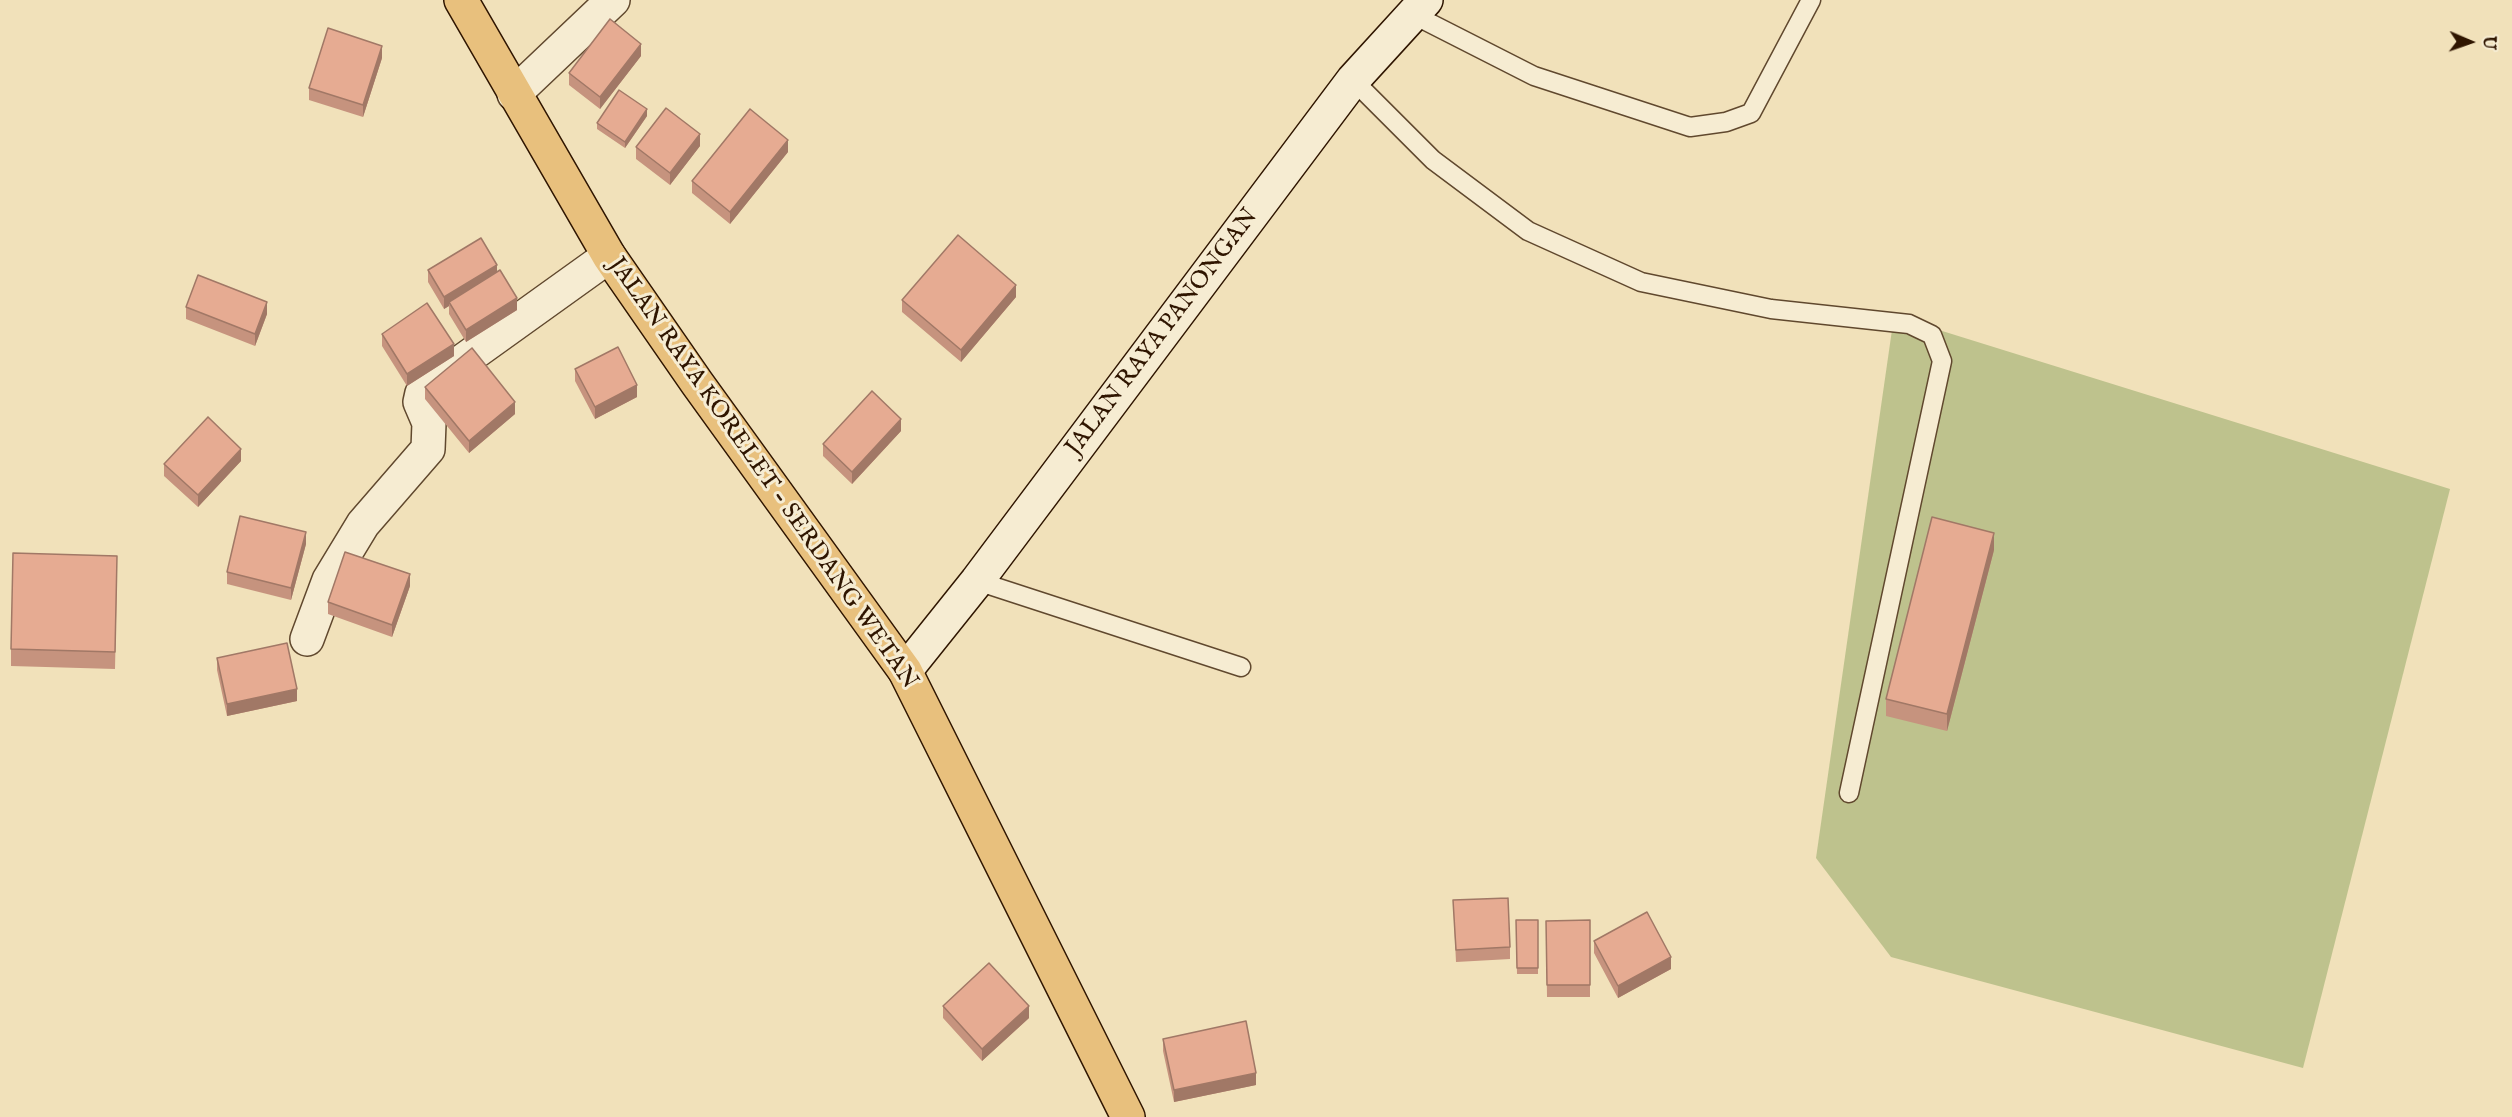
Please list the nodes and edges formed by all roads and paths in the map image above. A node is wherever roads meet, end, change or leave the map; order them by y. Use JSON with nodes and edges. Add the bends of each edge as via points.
{"nodes":[{"id":1,"x":461,"y":0,"type":"edge"},
{"id":2,"x":613,"y":0,"type":"edge"},
{"id":3,"x":1811,"y":0,"type":"edge"},
{"id":4,"x":1420,"y":7,"type":"edge"},
{"id":5,"x":1353,"y":80,"type":"junction"},
{"id":6,"x":514,"y":94,"type":"junction"},
{"id":7,"x":609,"y":256,"type":"junction"},
{"id":8,"x":977,"y":581,"type":"junction"},
{"id":9,"x":307,"y":639,"type":"dead end"},
{"id":10,"x":1241,"y":667,"type":"dead end"},
{"id":11,"x":905,"y":671,"type":"junction"},
{"id":12,"x":1849,"y":793,"type":"dead end"},
{"id":13,"x":1128,"y":1117,"type":"edge"}],
"edges":[{"from":1,"to":6,"type":"main road","name":"JALAN RAYA KORELET - SERDANG WETAN"},
{"from":2,"to":6,"type":"main road"},
{"from":3,"to":4,"type":"lane","via":[[1751,113],[1726,122],[1690,126],[1533,76]]},
{"from":4,"to":5,"type":"main road","name":"JALAN RAYA PANONGAN"},
{"from":5,"to":8,"type":"main road","name":"JALAN RAYA PANONGAN"},
{"from":5,"to":12,"type":"lane","via":[[1433,160],[1528,231],[1641,282],[1771,309],[1909,324],[1932,335],[1942,362]]},
{"from":6,"to":7,"type":"main road","name":"JALAN RAYA KORELET - SERDANG WETAN"},
{"from":7,"to":9,"type":"main road","via":[[422,393],[420,402],[429,423],[428,449],[363,524],[329,579]]},
{"from":7,"to":11,"type":"main road","name":"JALAN RAYA KORELET - SERDANG WETAN"},
{"from":8,"to":10,"type":"lane"},
{"from":8,"to":11,"type":"main road","name":"JALAN RAYA PANONGAN"},
{"from":11,"to":13,"type":"main road","name":"JALAN RAYA KORELET - SERDANG WETAN"}]}
